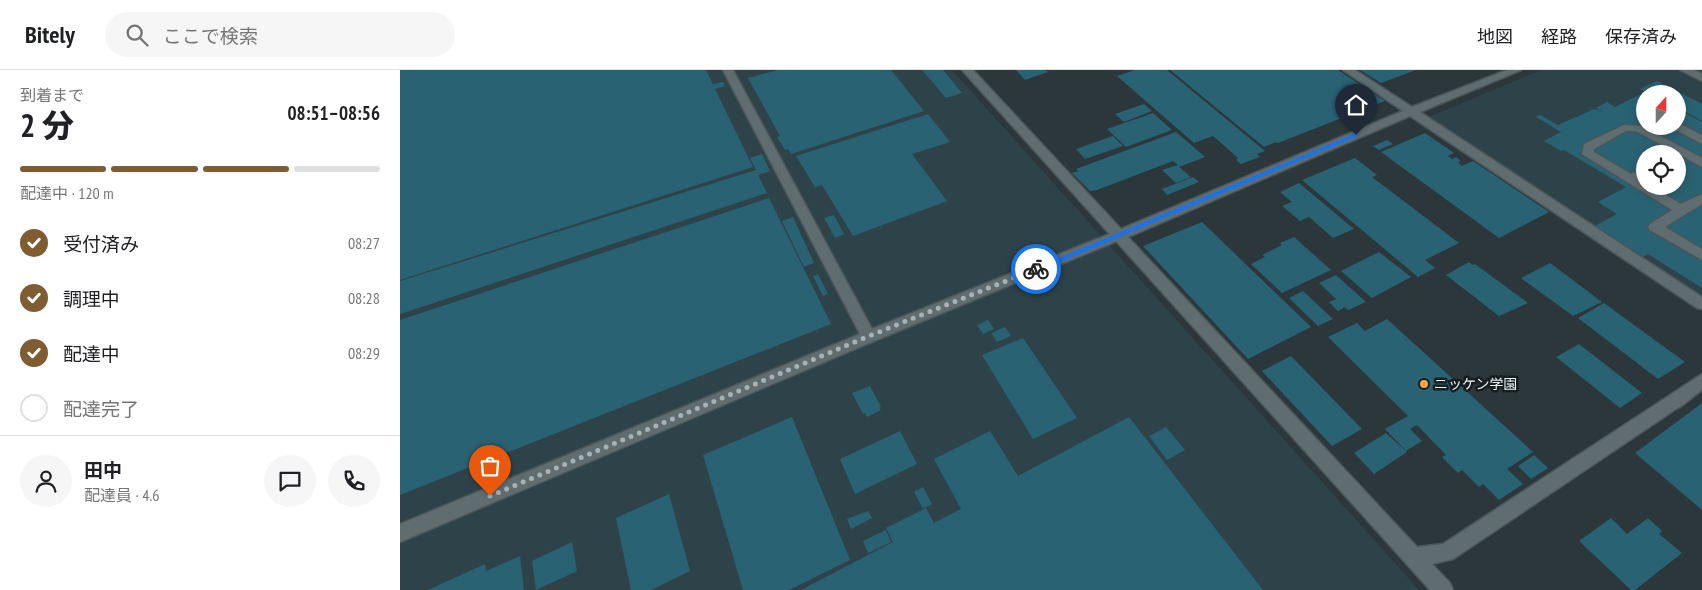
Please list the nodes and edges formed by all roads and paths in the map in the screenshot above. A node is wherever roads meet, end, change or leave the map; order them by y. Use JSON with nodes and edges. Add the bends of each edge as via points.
{"nodes":[{"id":1,"x":728,"y":70,"type":"edge"},
{"id":2,"x":967,"y":70,"type":"edge"},
{"id":3,"x":1348,"y":70,"type":"edge"},
{"id":4,"x":1516,"y":70,"type":"edge"},
{"id":5,"x":1685,"y":70,"type":"edge"},
{"id":6,"x":1702,"y":78,"type":"edge"},
{"id":7,"x":1411,"y":112,"type":"junction"},
{"id":8,"x":1636,"y":127,"type":"edge"},
{"id":9,"x":1686,"y":132,"type":"edge"},
{"id":10,"x":1653,"y":135,"type":"edge"},
{"id":11,"x":1702,"y":140,"type":"edge"},
{"id":12,"x":1668,"y":145,"type":"edge"},
{"id":13,"x":1702,"y":149,"type":"edge"},
{"id":14,"x":1686,"y":153,"type":"edge"},
{"id":15,"x":1686,"y":156,"type":"edge"},
{"id":16,"x":1702,"y":163,"type":"edge"},
{"id":17,"x":1636,"y":176,"type":"edge"},
{"id":18,"x":1630,"y":180,"type":"junction"},
{"id":19,"x":1702,"y":198,"type":"edge"},
{"id":20,"x":1680,"y":210,"type":"junction"},
{"id":21,"x":1117,"y":236,"type":"junction"},
{"id":22,"x":1702,"y":255,"type":"edge"},
{"id":23,"x":1702,"y":304,"type":"edge"},
{"id":24,"x":869,"y":336,"type":"junction"},
{"id":25,"x":1702,"y":381,"type":"edge"},
{"id":26,"x":400,"y":533,"type":"edge"},
{"id":27,"x":1412,"y":557,"type":"junction"},
{"id":28,"x":1442,"y":590,"type":"edge"}],
"edges":[{"from":1,"to":24,"type":"street"},
{"from":2,"to":21,"type":"street"},
{"from":3,"to":7,"type":"street"},
{"from":4,"to":7,"type":"street"},
{"from":5,"to":6,"type":"street"},
{"from":7,"to":21,"type":"street"},
{"from":7,"to":23,"type":"street"},
{"from":8,"to":18,"type":"street","via":[[1624,128],[1588,147],[1588,154]]},
{"from":9,"to":11,"type":"street"},
{"from":10,"to":12,"type":"street"},
{"from":13,"to":14,"type":"street"},
{"from":15,"to":16,"type":"street"},
{"from":17,"to":18,"type":"street"},
{"from":18,"to":20,"type":"street"},
{"from":19,"to":20,"type":"street"},
{"from":20,"to":22,"type":"street","via":[[1655,227]]},
{"from":21,"to":24,"type":"street"},
{"from":21,"to":27,"type":"street"},
{"from":24,"to":26,"type":"street"},
{"from":25,"to":27,"type":"street","via":[[1446,553]]},
{"from":27,"to":28,"type":"street"}]}
